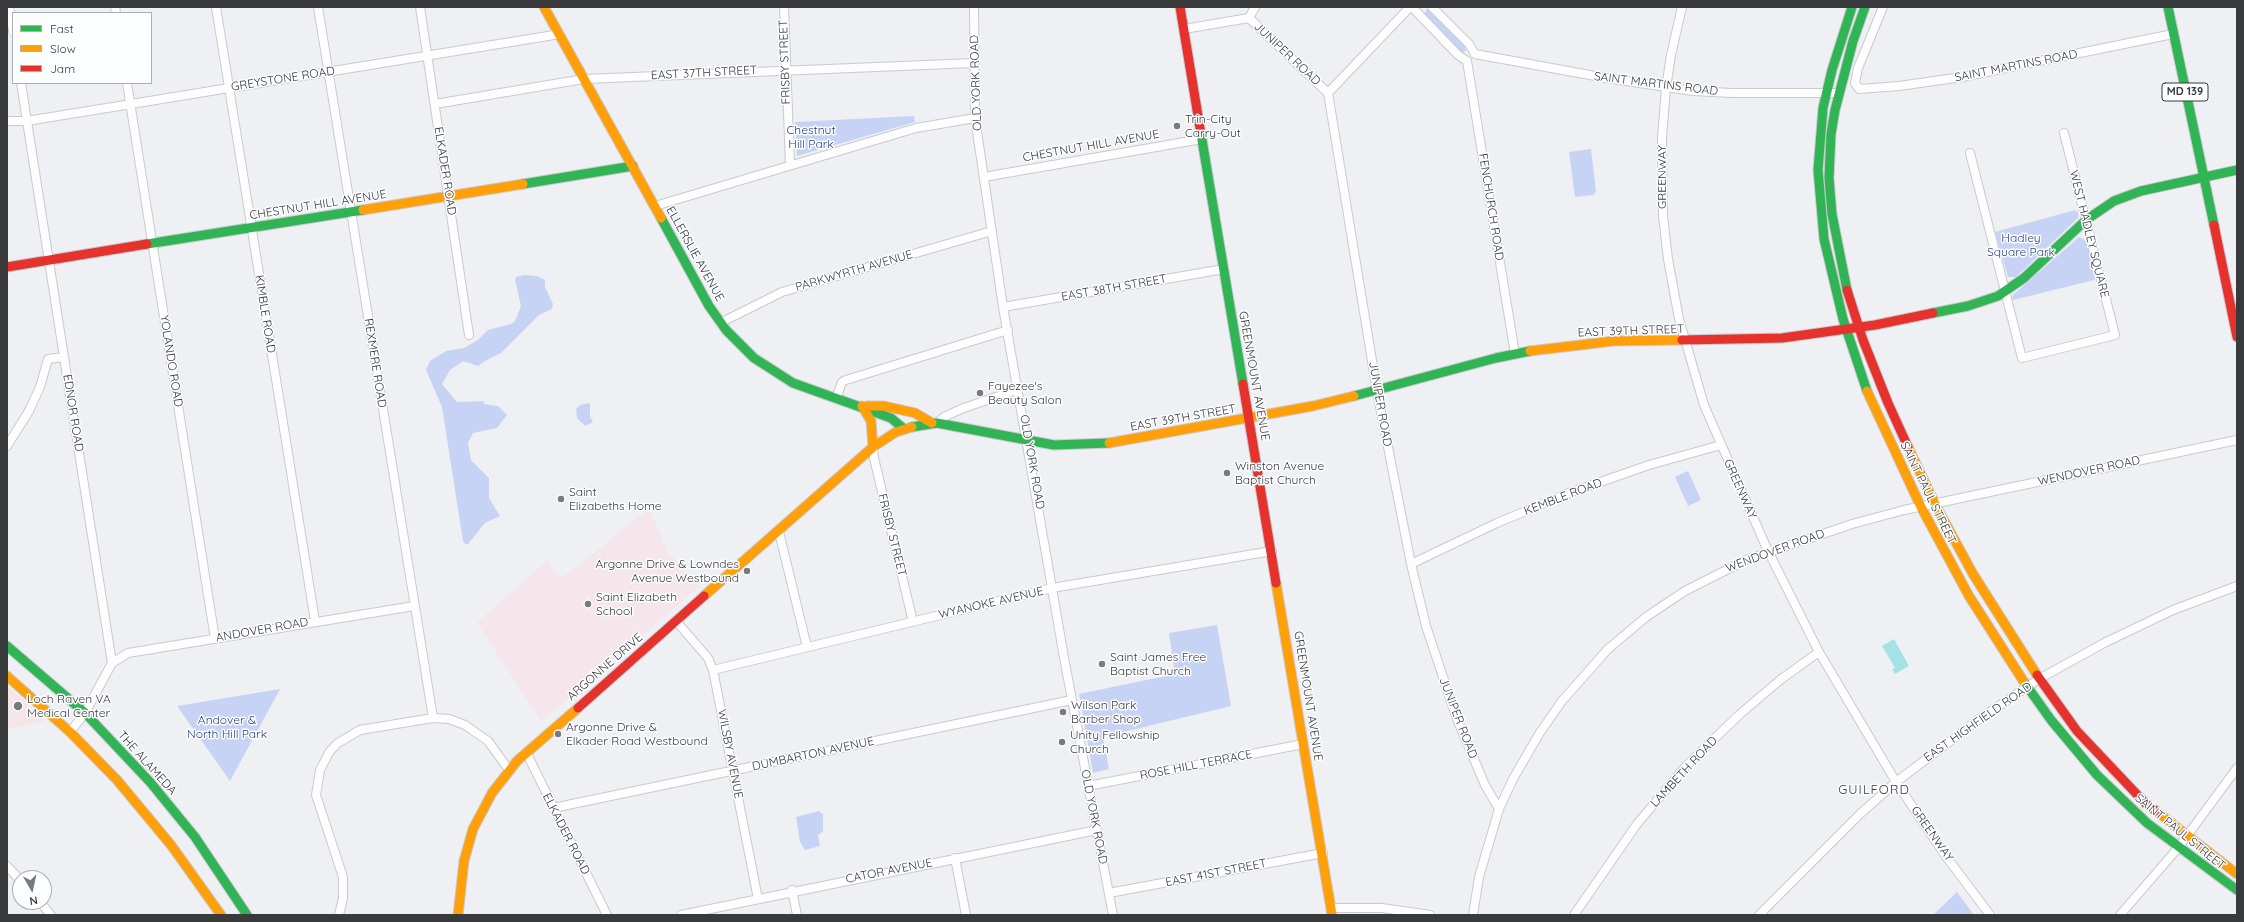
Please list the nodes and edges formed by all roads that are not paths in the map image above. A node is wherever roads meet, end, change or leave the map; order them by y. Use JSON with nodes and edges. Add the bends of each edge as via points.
{"nodes":[{"id":1,"x":9,"y":7,"type":"edge"},
{"id":2,"x":216,"y":7,"type":"edge"},
{"id":3,"x":318,"y":7,"type":"edge"},
{"id":4,"x":420,"y":7,"type":"edge"},
{"id":5,"x":544,"y":7,"type":"edge"},
{"id":6,"x":784,"y":7,"type":"edge"},
{"id":7,"x":974,"y":7,"type":"edge"},
{"id":8,"x":1180,"y":7,"type":"edge"},
{"id":9,"x":1255,"y":7,"type":"edge"},
{"id":10,"x":1411,"y":7,"type":"edge"},
{"id":11,"x":1432,"y":7,"type":"edge"},
{"id":12,"x":1682,"y":7,"type":"edge"},
{"id":13,"x":1852,"y":7,"type":"edge"},
{"id":14,"x":1864,"y":7,"type":"edge"},
{"id":15,"x":1882,"y":7,"type":"edge"},
{"id":16,"x":2168,"y":7,"type":"edge"},
{"id":17,"x":1249,"y":18,"type":"junction"},
{"id":18,"x":12,"y":25,"type":"edge"},
{"id":19,"x":1184,"y":29,"type":"junction"},
{"id":20,"x":560,"y":34,"type":"junction"},
{"id":21,"x":2173,"y":34,"type":"junction"},
{"id":22,"x":1475,"y":54,"type":"junction"},
{"id":23,"x":427,"y":56,"type":"junction"},
{"id":24,"x":1467,"y":61,"type":"junction"},
{"id":25,"x":974,"y":63,"type":"junction"},
{"id":26,"x":785,"y":70,"type":"junction"},
{"id":27,"x":328,"y":72,"type":"junction"},
{"id":28,"x":584,"y":79,"type":"junction"},
{"id":29,"x":21,"y":84,"type":"edge"},
{"id":30,"x":127,"y":84,"type":"edge"},
{"id":31,"x":230,"y":88,"type":"junction"},
{"id":32,"x":1666,"y":88,"type":"junction"},
{"id":33,"x":1328,"y":93,"type":"junction"},
{"id":34,"x":1826,"y":93,"type":"junction"},
{"id":35,"x":1839,"y":93,"type":"junction"},
{"id":36,"x":130,"y":104,"type":"junction"},
{"id":37,"x":435,"y":104,"type":"junction"},
{"id":38,"x":975,"y":118,"type":"junction"},
{"id":39,"x":7,"y":121,"type":"edge"},
{"id":40,"x":27,"y":121,"type":"junction"},
{"id":41,"x":2064,"y":133,"type":"dead end"},
{"id":42,"x":1202,"y":139,"type":"junction"},
{"id":43,"x":1970,"y":153,"type":"dead end"},
{"id":44,"x":790,"y":165,"type":"junction"},
{"id":45,"x":633,"y":166,"type":"junction"},
{"id":46,"x":2237,"y":170,"type":"edge"},
{"id":47,"x":984,"y":177,"type":"junction"},
{"id":48,"x":2203,"y":177,"type":"junction"},
{"id":49,"x":449,"y":196,"type":"junction"},
{"id":50,"x":655,"y":206,"type":"junction"},
{"id":51,"x":350,"y":212,"type":"junction"},
{"id":52,"x":2086,"y":220,"type":"junction"},
{"id":53,"x":252,"y":228,"type":"junction"},
{"id":54,"x":992,"y":231,"type":"junction"},
{"id":55,"x":152,"y":243,"type":"junction"},
{"id":56,"x":50,"y":260,"type":"junction"},
{"id":57,"x":7,"y":267,"type":"edge"},
{"id":58,"x":1224,"y":269,"type":"junction"},
{"id":59,"x":2005,"y":292,"type":"junction"},
{"id":60,"x":1004,"y":307,"type":"junction"},
{"id":61,"x":720,"y":323,"type":"junction"},
{"id":62,"x":1859,"y":328,"type":"junction"},
{"id":63,"x":1008,"y":330,"type":"junction"},
{"id":64,"x":1846,"y":330,"type":"junction"},
{"id":65,"x":469,"y":335,"type":"dead end"},
{"id":66,"x":2237,"y":337,"type":"edge"},
{"id":67,"x":1685,"y":340,"type":"junction"},
{"id":68,"x":1514,"y":354,"type":"junction"},
{"id":69,"x":64,"y":357,"type":"junction"},
{"id":70,"x":1019,"y":389,"type":"junction"},
{"id":71,"x":1377,"y":391,"type":"junction"},
{"id":72,"x":836,"y":399,"type":"junction"},
{"id":73,"x":862,"y":406,"type":"junction"},
{"id":74,"x":1249,"y":418,"type":"junction"},
{"id":75,"x":935,"y":423,"type":"junction"},
{"id":76,"x":904,"y":429,"type":"junction"},
{"id":77,"x":1028,"y":440,"type":"junction"},
{"id":78,"x":2237,"y":440,"type":"edge"},
{"id":79,"x":7,"y":446,"type":"edge"},
{"id":80,"x":1721,"y":446,"type":"junction"},
{"id":81,"x":873,"y":447,"type":"junction"},
{"id":82,"x":1935,"y":504,"type":"junction"},
{"id":83,"x":1921,"y":507,"type":"junction"},
{"id":84,"x":779,"y":532,"type":"junction"},
{"id":85,"x":1768,"y":551,"type":"junction"},
{"id":86,"x":1272,"y":552,"type":"junction"},
{"id":87,"x":1411,"y":564,"type":"junction"},
{"id":88,"x":2237,"y":586,"type":"edge"},
{"id":89,"x":1052,"y":588,"type":"junction"},
{"id":90,"x":414,"y":606,"type":"junction"},
{"id":91,"x":315,"y":621,"type":"junction"},
{"id":92,"x":676,"y":621,"type":"junction"},
{"id":93,"x":913,"y":622,"type":"junction"},
{"id":94,"x":215,"y":639,"type":"junction"},
{"id":95,"x":7,"y":646,"type":"edge"},
{"id":96,"x":807,"y":647,"type":"junction"},
{"id":97,"x":1819,"y":652,"type":"junction"},
{"id":98,"x":112,"y":663,"type":"junction"},
{"id":99,"x":713,"y":670,"type":"junction"},
{"id":100,"x":7,"y":676,"type":"edge"},
{"id":101,"x":2039,"y":679,"type":"junction"},
{"id":102,"x":2027,"y":687,"type":"junction"},
{"id":103,"x":1072,"y":700,"type":"junction"},
{"id":104,"x":85,"y":713,"type":"junction"},
{"id":105,"x":433,"y":718,"type":"junction"},
{"id":106,"x":70,"y":732,"type":"junction"},
{"id":107,"x":1303,"y":744,"type":"junction"},
{"id":108,"x":526,"y":752,"type":"junction"},
{"id":109,"x":2237,"y":768,"type":"edge"},
{"id":110,"x":509,"y":770,"type":"junction"},
{"id":111,"x":733,"y":771,"type":"junction"},
{"id":112,"x":1896,"y":782,"type":"junction"},
{"id":113,"x":1088,"y":786,"type":"junction"},
{"id":114,"x":553,"y":808,"type":"junction"},
{"id":115,"x":1499,"y":809,"type":"junction"},
{"id":116,"x":1097,"y":830,"type":"junction"},
{"id":117,"x":2187,"y":836,"type":"junction"},
{"id":118,"x":2178,"y":848,"type":"junction"},
{"id":119,"x":1323,"y":853,"type":"junction"},
{"id":120,"x":955,"y":858,"type":"junction"},
{"id":121,"x":2237,"y":874,"type":"edge"},
{"id":122,"x":792,"y":890,"type":"junction"},
{"id":123,"x":2237,"y":890,"type":"edge"},
{"id":124,"x":1109,"y":893,"type":"junction"},
{"id":125,"x":758,"y":899,"type":"junction"},
{"id":126,"x":1331,"y":912,"type":"edge"},
{"id":127,"x":221,"y":915,"type":"edge"},
{"id":128,"x":247,"y":915,"type":"edge"},
{"id":129,"x":339,"y":915,"type":"edge"},
{"id":130,"x":458,"y":915,"type":"edge"},
{"id":131,"x":606,"y":915,"type":"edge"},
{"id":132,"x":681,"y":915,"type":"edge"},
{"id":133,"x":797,"y":915,"type":"edge"},
{"id":134,"x":966,"y":915,"type":"edge"},
{"id":135,"x":1113,"y":915,"type":"edge"},
{"id":136,"x":1430,"y":915,"type":"edge"},
{"id":137,"x":1473,"y":915,"type":"edge"},
{"id":138,"x":1574,"y":915,"type":"edge"},
{"id":139,"x":1759,"y":915,"type":"edge"},
{"id":140,"x":1990,"y":915,"type":"edge"},
{"id":141,"x":2120,"y":915,"type":"edge"}],
"edges":[{"from":1,"to":18,"type":"street"},
{"from":2,"to":31,"type":"street","name":"KIMBLE ROAD"},
{"from":3,"to":27,"type":"street","name":"REXMERE ROAD"},
{"from":4,"to":23,"type":"street","name":"ELKADER ROAD"},
{"from":5,"to":20,"type":"main road","name":"ELLERSLIE AVENUE"},
{"from":6,"to":26,"type":"street","name":"FRISBY STREET"},
{"from":7,"to":25,"type":"street","name":"OLD YORK ROAD"},
{"from":8,"to":19,"type":"main road","name":"GREENMOUNT AVENUE"},
{"from":9,"to":17,"type":"street"},
{"from":10,"to":24,"type":"street"},
{"from":10,"to":33,"type":"street"},
{"from":11,"to":22,"type":"street","via":[[1469,44]]},
{"from":12,"to":32,"type":"street","name":"GREENWAY"},
{"from":13,"to":34,"type":"main road","name":"SAINT PAUL STREET"},
{"from":14,"to":35,"type":"main road","name":"SAINT PAUL STREET"},
{"from":15,"to":21,"type":"street","name":"SAINT MARTINS ROAD","via":[[1855,81],[1857,87],[1863,89],[1962,77]]},
{"from":16,"to":21,"type":"main road","number":"MD 139"},
{"from":17,"to":19,"type":"street"},
{"from":17,"to":33,"type":"street","name":"JUNIPER ROAD"},
{"from":19,"to":42,"type":"main road","name":"GREENMOUNT AVENUE"},
{"from":20,"to":23,"type":"street","name":"GREYSTONE ROAD"},
{"from":20,"to":28,"type":"main road","name":"ELLERSLIE AVENUE"},
{"from":21,"to":48,"type":"main road","number":"MD 139"},
{"from":22,"to":24,"type":"street"},
{"from":22,"to":32,"type":"street","name":"SAINT MARTINS ROAD"},
{"from":23,"to":27,"type":"street","name":"GREYSTONE ROAD"},
{"from":23,"to":37,"type":"street","name":"ELKADER ROAD"},
{"from":24,"to":68,"type":"street","name":"FENCHURCH ROAD"},
{"from":25,"to":26,"type":"street","name":"EAST 37TH STREET"},
{"from":25,"to":38,"type":"street","name":"OLD YORK ROAD"},
{"from":26,"to":28,"type":"street","name":"EAST 37TH STREET"},
{"from":26,"to":44,"type":"street","name":"FRISBY STREET"},
{"from":27,"to":31,"type":"street","name":"GREYSTONE ROAD"},
{"from":27,"to":51,"type":"street","name":"REXMERE ROAD"},
{"from":28,"to":37,"type":"street","name":"EAST 37TH STREET"},
{"from":28,"to":45,"type":"main road","name":"ELLERSLIE AVENUE"},
{"from":29,"to":40,"type":"street","name":"EDNOR ROAD"},
{"from":30,"to":36,"type":"street","name":"YOLANDO ROAD"},
{"from":31,"to":36,"type":"street","name":"GREYSTONE ROAD"},
{"from":31,"to":53,"type":"street","name":"KIMBLE ROAD"},
{"from":32,"to":34,"type":"street","name":"SAINT MARTINS ROAD","via":[[1732,93]]},
{"from":32,"to":67,"type":"street","name":"GREENWAY","via":[[1662,144],[1663,216],[1673,291]]},
{"from":33,"to":71,"type":"street","name":"JUNIPER ROAD"},
{"from":34,"to":35,"type":"street","name":"SAINT MARTINS ROAD"},
{"from":34,"to":64,"type":"main road","name":"SAINT PAUL STREET","via":[[1819,146],[1820,200],[1824,239]]},
{"from":35,"to":62,"type":"main road","name":"SAINT PAUL STREET","via":[[1830,149],[1831,207],[1838,249]]},
{"from":36,"to":40,"type":"street","name":"GREYSTONE ROAD"},
{"from":36,"to":55,"type":"street","name":"YOLANDO ROAD"},
{"from":37,"to":49,"type":"street","name":"ELKADER ROAD"},
{"from":38,"to":44,"type":"street","via":[[925,126]]},
{"from":38,"to":47,"type":"street","name":"OLD YORK ROAD"},
{"from":39,"to":40,"type":"street","name":"GREYSTONE ROAD"},
{"from":40,"to":56,"type":"street","name":"EDNOR ROAD"},
{"from":41,"to":52,"type":"street","name":"WEST HADLEY SQUARE"},
{"from":42,"to":47,"type":"street","name":"CHESTNUT HILL AVENUE"},
{"from":42,"to":58,"type":"main road","name":"GREENMOUNT AVENUE"},
{"from":43,"to":59,"type":"street"},
{"from":44,"to":50,"type":"street"},
{"from":45,"to":49,"type":"main road","name":"CHESTNUT HILL AVENUE"},
{"from":45,"to":50,"type":"main road","name":"ELLERSLIE AVENUE"},
{"from":46,"to":48,"type":"main road","name":"EAST 39TH STREET"},
{"from":47,"to":54,"type":"street","name":"OLD YORK ROAD"},
{"from":48,"to":52,"type":"main road","name":"EAST 39TH STREET","via":[[2128,195],[2106,205]]},
{"from":48,"to":66,"type":"main road","number":"MD 139"},
{"from":49,"to":51,"type":"main road","name":"CHESTNUT HILL AVENUE"},
{"from":49,"to":65,"type":"street","name":"ELKADER ROAD"},
{"from":50,"to":61,"type":"main road","name":"ELLERSLIE AVENUE"},
{"from":51,"to":53,"type":"main road","name":"CHESTNUT HILL AVENUE"},
{"from":51,"to":90,"type":"street","name":"REXMERE ROAD"},
{"from":52,"to":59,"type":"main road","name":"EAST 39TH STREET","via":[[2024,278]]},
{"from":52,"to":59,"type":"street","name":"WEST HADLEY SQUARE","via":[[2115,335],[2022,358]]},
{"from":53,"to":55,"type":"main road","name":"CHESTNUT HILL AVENUE"},
{"from":53,"to":91,"type":"street","name":"KIMBLE ROAD"},
{"from":54,"to":60,"type":"street","name":"OLD YORK ROAD"},
{"from":54,"to":61,"type":"street","name":"PARKWYRTH AVENUE","via":[[782,292]]},
{"from":55,"to":56,"type":"main road","name":"CHESTNUT HILL AVENUE"},
{"from":55,"to":94,"type":"street","name":"YOLANDO ROAD"},
{"from":56,"to":57,"type":"main road","name":"CHESTNUT HILL AVENUE"},
{"from":56,"to":69,"type":"street","name":"EDNOR ROAD"},
{"from":58,"to":60,"type":"street","name":"EAST 38TH STREET"},
{"from":58,"to":74,"type":"main road","name":"GREENMOUNT AVENUE"},
{"from":59,"to":62,"type":"main road","name":"EAST 39TH STREET","via":[[1968,306]]},
{"from":60,"to":63,"type":"street","name":"OLD YORK ROAD"},
{"from":61,"to":72,"type":"main road","name":"ELLERSLIE AVENUE","via":[[740,346],[767,367],[793,383]]},
{"from":62,"to":64,"type":"main road","name":"EAST 39TH STREET"},
{"from":62,"to":82,"type":"main road","name":"SAINT PAUL STREET","via":[[1888,403]]},
{"from":63,"to":70,"type":"street","name":"OLD YORK ROAD"},
{"from":63,"to":72,"type":"street","via":[[846,380],[842,382]]},
{"from":64,"to":67,"type":"main road","name":"EAST 39TH STREET","via":[[1782,338]]},
{"from":64,"to":83,"type":"main road","name":"SAINT PAUL STREET","via":[[1862,380]]},
{"from":67,"to":68,"type":"main road","name":"EAST 39TH STREET","via":[[1582,344]]},
{"from":67,"to":80,"type":"street","name":"GREENWAY","via":[[1704,405]]},
{"from":68,"to":71,"type":"main road","name":"EAST 39TH STREET"},
{"from":69,"to":79,"type":"street","via":[[48,359],[40,387]]},
{"from":69,"to":98,"type":"street","name":"EDNOR ROAD"},
{"from":70,"to":75,"type":"street","via":[[961,409]]},
{"from":70,"to":77,"type":"street","name":"OLD YORK ROAD"},
{"from":71,"to":74,"type":"main road","name":"EAST 39TH STREET"},
{"from":71,"to":87,"type":"street","name":"JUNIPER ROAD"},
{"from":72,"to":73,"type":"main road","name":"ELLERSLIE AVENUE"},
{"from":73,"to":75,"type":"main road","via":[[876,405],[915,413]]},
{"from":73,"to":76,"type":"main road","name":"ELLERSLIE AVENUE","via":[[896,420]]},
{"from":73,"to":81,"type":"main road","via":[[870,421]]},
{"from":74,"to":77,"type":"main road","name":"EAST 39TH STREET","via":[[1088,446],[1058,446]]},
{"from":74,"to":86,"type":"main road","name":"GREENMOUNT AVENUE"},
{"from":75,"to":76,"type":"main road","name":"ARGONNE DRIVE"},
{"from":75,"to":77,"type":"main road"},
{"from":76,"to":81,"type":"main road","name":"ARGONNE DRIVE"},
{"from":77,"to":89,"type":"street","name":"OLD YORK ROAD"},
{"from":78,"to":82,"type":"street","name":"WENDOVER ROAD"},
{"from":80,"to":85,"type":"street","name":"GREENWAY"},
{"from":80,"to":87,"type":"street","name":"KEMBLE ROAD","via":[[1650,465],[1569,493]]},
{"from":81,"to":84,"type":"main road","name":"ARGONNE DRIVE"},
{"from":81,"to":93,"type":"street","name":"FRISBY STREET"},
{"from":82,"to":83,"type":"street","name":"WENDOVER ROAD"},
{"from":82,"to":101,"type":"main road","name":"SAINT PAUL STREET","via":[[1994,609]]},
{"from":83,"to":85,"type":"street","name":"WENDOVER ROAD","via":[[1852,524]]},
{"from":83,"to":102,"type":"main road","name":"SAINT PAUL STREET","via":[[1969,596]]},
{"from":84,"to":92,"type":"main road","name":"ARGONNE DRIVE"},
{"from":84,"to":96,"type":"street"},
{"from":85,"to":97,"type":"street","name":"GREENWAY"},
{"from":85,"to":115,"type":"street","name":"WENDOVER ROAD","via":[[1723,570],[1685,591],[1646,617],[1608,649],[1550,718],[1525,757]]},
{"from":86,"to":89,"type":"street","name":"WYANOKE AVENUE"},
{"from":86,"to":107,"type":"main road","name":"GREENMOUNT AVENUE"},
{"from":87,"to":115,"type":"street","name":"JUNIPER ROAD","via":[[1426,626],[1457,719],[1485,785]]},
{"from":88,"to":101,"type":"street","name":"EAST HIGHFIELD ROAD","via":[[2150,620]]},
{"from":89,"to":93,"type":"street","name":"WYANOKE AVENUE"},
{"from":89,"to":103,"type":"street","name":"OLD YORK ROAD"},
{"from":90,"to":91,"type":"street","name":"ANDOVER ROAD"},
{"from":90,"to":105,"type":"street","name":"REXMERE ROAD"},
{"from":91,"to":94,"type":"street","name":"ANDOVER ROAD"},
{"from":92,"to":99,"type":"street","name":"WILSBY AVENUE","via":[[708,658]]},
{"from":92,"to":108,"type":"main road","name":"ARGONNE DRIVE"},
{"from":93,"to":96,"type":"street","name":"WYANOKE AVENUE"},
{"from":94,"to":98,"type":"street","name":"ANDOVER ROAD","via":[[128,653]]},
{"from":95,"to":104,"type":"main road","name":"THE ALAMEDA"},
{"from":96,"to":99,"type":"street","name":"WYANOKE AVENUE"},
{"from":97,"to":112,"type":"street","name":"GREENWAY"},
{"from":97,"to":138,"type":"street","name":"LAMBETH ROAD","via":[[1768,690],[1686,766],[1629,835]]},
{"from":98,"to":104,"type":"street"},
{"from":99,"to":111,"type":"street","name":"WILSBY AVENUE"},
{"from":100,"to":106,"type":"main road"},
{"from":101,"to":102,"type":"street","name":"EAST HIGHFIELD ROAD"},
{"from":101,"to":117,"type":"main road","name":"SAINT PAUL STREET","via":[[2076,731],[2126,785]]},
{"from":102,"to":112,"type":"street","name":"EAST HIGHFIELD ROAD"},
{"from":102,"to":118,"type":"main road","name":"SAINT PAUL STREET","via":[[2097,775],[2147,823]]},
{"from":103,"to":111,"type":"street","name":"DUMBARTON AVENUE"},
{"from":103,"to":113,"type":"street","name":"OLD YORK ROAD"},
{"from":104,"to":106,"type":"street"},
{"from":104,"to":128,"type":"main road","name":"THE ALAMEDA","via":[[171,807],[218,869]]},
{"from":105,"to":110,"type":"street","via":[[449,719],[476,731],[491,744]]},
{"from":105,"to":129,"type":"street","via":[[353,734],[338,743],[320,770],[316,795],[344,884]]},
{"from":106,"to":127,"type":"main road","via":[[147,814],[194,874]]},
{"from":107,"to":113,"type":"street","name":"ROSE HILL TERRACE"},
{"from":107,"to":119,"type":"main road","name":"GREENMOUNT AVENUE"},
{"from":108,"to":110,"type":"main road","name":"ARGONNE DRIVE"},
{"from":108,"to":114,"type":"street","name":"ELKADER ROAD"},
{"from":109,"to":117,"type":"street"},
{"from":110,"to":130,"type":"main road","name":"ARGONNE DRIVE","via":[[492,793],[473,829],[464,861]]},
{"from":111,"to":114,"type":"street","name":"DUMBARTON AVENUE"},
{"from":111,"to":125,"type":"street","name":"WILSBY AVENUE"},
{"from":112,"to":139,"type":"street","name":"EAST HIGHFIELD ROAD","via":[[1828,843]]},
{"from":112,"to":140,"type":"street","name":"GREENWAY","via":[[1945,855]]},
{"from":113,"to":116,"type":"street","name":"OLD YORK ROAD"},
{"from":114,"to":131,"type":"street","name":"ELKADER ROAD"},
{"from":115,"to":137,"type":"street","name":"WENDOVER ROAD","via":[[1479,877]]},
{"from":116,"to":120,"type":"street","name":"CATOR AVENUE"},
{"from":116,"to":124,"type":"street","name":"OLD YORK ROAD"},
{"from":117,"to":118,"type":"street"},
{"from":117,"to":121,"type":"main road","name":"SAINT PAUL STREET"},
{"from":118,"to":123,"type":"main road","name":"SAINT PAUL STREET"},
{"from":118,"to":141,"type":"street"},
{"from":119,"to":124,"type":"street","name":"EAST 41ST STREET"},
{"from":119,"to":126,"type":"main road","name":"GREENMOUNT AVENUE"},
{"from":120,"to":122,"type":"street","name":"CATOR AVENUE"},
{"from":120,"to":134,"type":"street"},
{"from":122,"to":125,"type":"street","name":"CATOR AVENUE"},
{"from":122,"to":133,"type":"street"},
{"from":124,"to":135,"type":"street","name":"OLD YORK ROAD"},
{"from":125,"to":132,"type":"street","name":"CATOR AVENUE"},
{"from":126,"to":136,"type":"street","via":[[1382,908]]}]}
